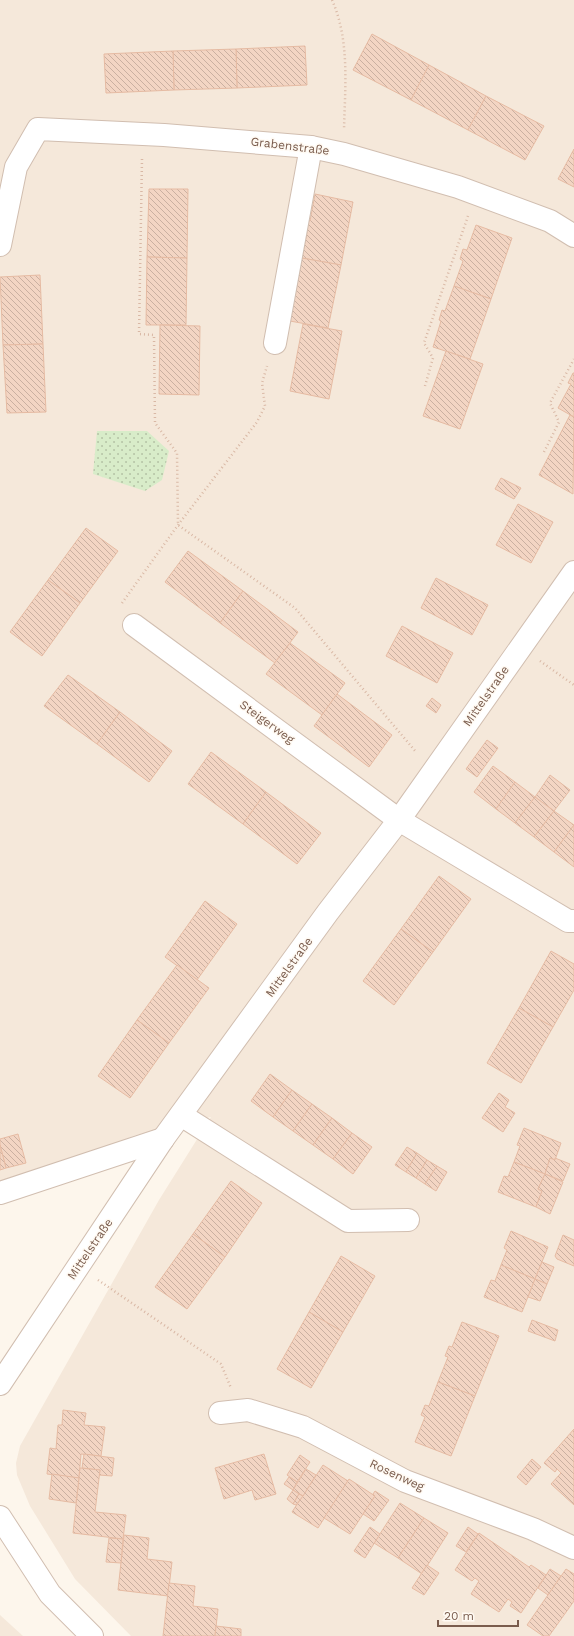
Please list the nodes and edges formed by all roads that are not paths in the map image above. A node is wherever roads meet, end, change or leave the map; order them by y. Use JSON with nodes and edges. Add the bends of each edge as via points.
{"nodes":[{"id":1,"x":311,"y":146,"type":"junction"},
{"id":2,"x":574,"y":236,"type":"edge"},
{"id":3,"x":0,"y":245,"type":"edge"},
{"id":4,"x":275,"y":343,"type":"road end"},
{"id":5,"x":574,"y":572,"type":"edge"},
{"id":6,"x":134,"y":625,"type":"road end"},
{"id":7,"x":399,"y":820,"type":"junction"},
{"id":8,"x":574,"y":921,"type":"edge"},
{"id":9,"x":181,"y":1115,"type":"junction"},
{"id":10,"x":163,"y":1139,"type":"junction"},
{"id":11,"x":0,"y":1193,"type":"edge"},
{"id":12,"x":408,"y":1220,"type":"dead end"},
{"id":13,"x":0,"y":1384,"type":"edge"},
{"id":14,"x":230,"y":1412,"type":"road end"},
{"id":15,"x":0,"y":1517,"type":"edge"},
{"id":16,"x":574,"y":1548,"type":"edge"},
{"id":17,"x":92,"y":1636,"type":"edge"}],
"edges":[{"from":1,"to":2,"type":"street","name":"Grabenstraße","via":[[476,194],[550,221]]},
{"from":1,"to":3,"type":"street","name":"Grabenstraße","via":[[38,129],[16,166]]},
{"from":1,"to":4,"type":"street"},
{"from":5,"to":7,"type":"street","name":"Mittelstraße"},
{"from":6,"to":7,"type":"street","name":"Steigerweg"},
{"from":7,"to":8,"type":"street","via":[[568,921]]},
{"from":7,"to":9,"type":"street","name":"Mittelstraße","via":[[328,912]]},
{"from":9,"to":10,"type":"street","name":"Mittelstraße"},
{"from":9,"to":12,"type":"street","via":[[348,1221]]},
{"from":10,"to":11,"type":"street"},
{"from":10,"to":13,"type":"street","name":"Mittelstraße"},
{"from":14,"to":16,"type":"street","name":"Rosenweg","via":[[248,1410],[303,1427],[405,1481],[533,1529]]},
{"from":15,"to":17,"type":"street","via":[[50,1594]]}]}
